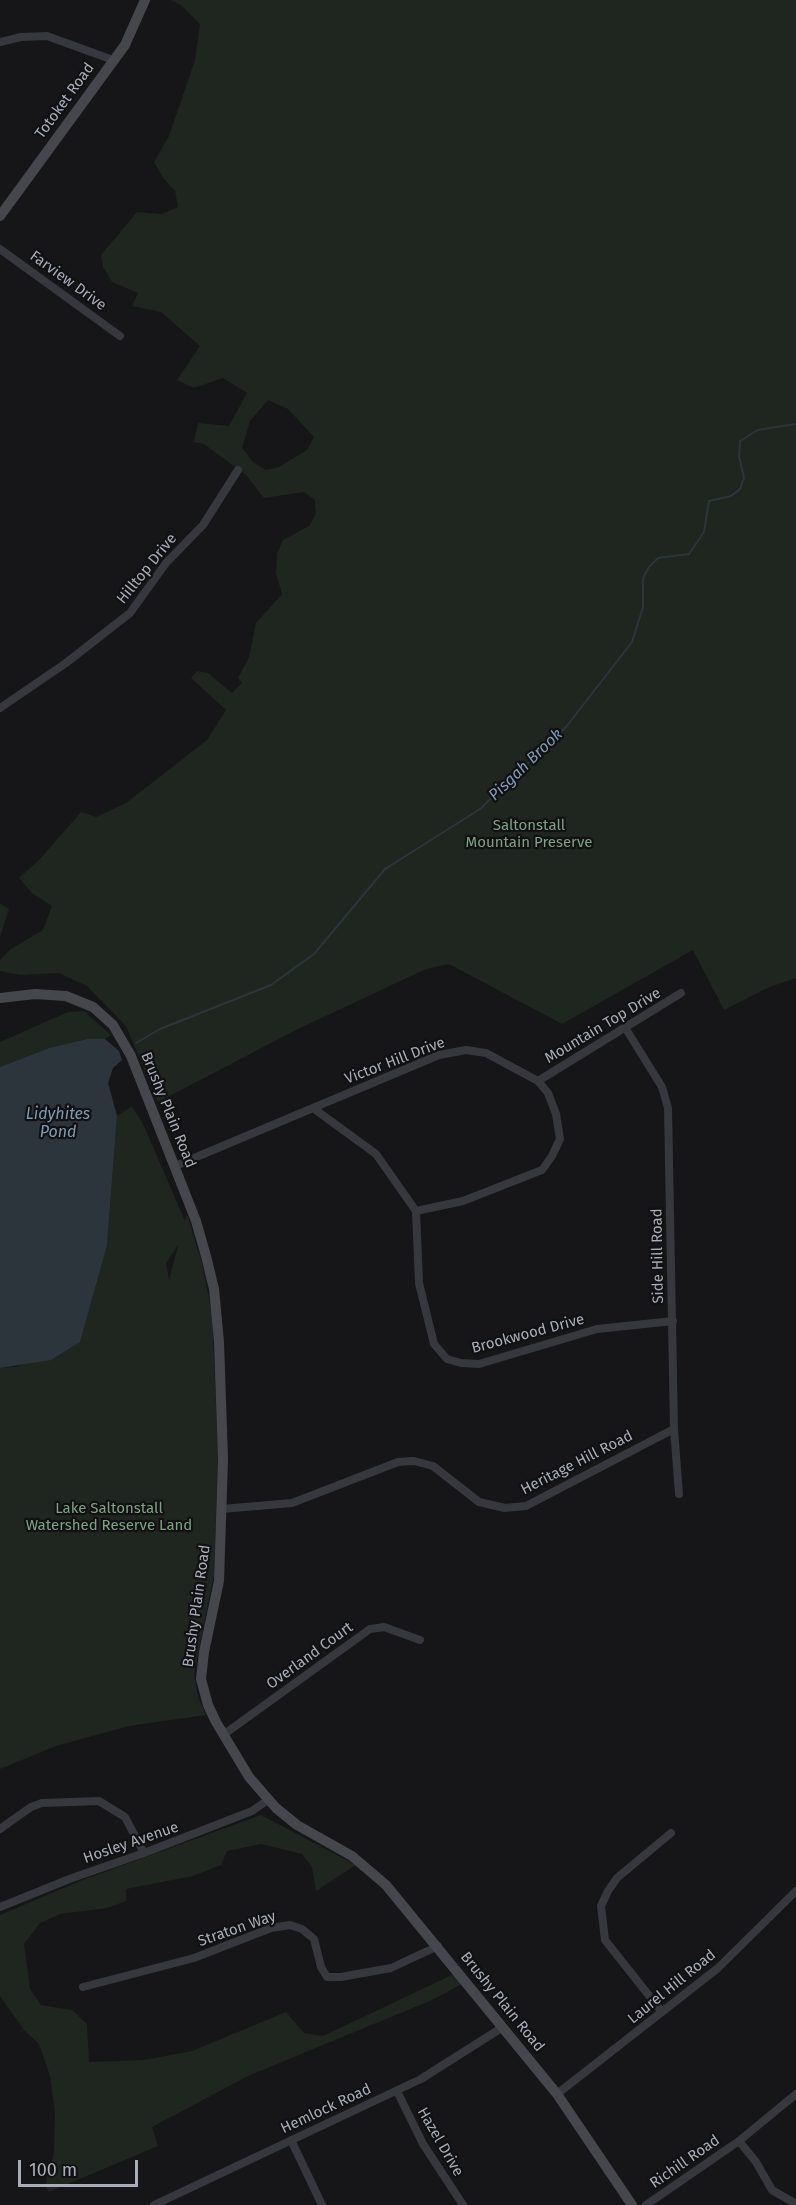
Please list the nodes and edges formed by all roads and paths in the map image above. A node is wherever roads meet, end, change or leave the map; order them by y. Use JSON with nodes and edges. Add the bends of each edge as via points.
{"nodes":[{"id":1,"x":146,"y":0,"type":"edge"},
{"id":2,"x":0,"y":42,"type":"edge"},
{"id":3,"x":113,"y":60,"type":"junction"},
{"id":4,"x":0,"y":216,"type":"edge"},
{"id":5,"x":0,"y":249,"type":"edge"},
{"id":6,"x":120,"y":336,"type":"dead end"},
{"id":7,"x":238,"y":470,"type":"dead end"},
{"id":8,"x":0,"y":708,"type":"edge"},
{"id":9,"x":681,"y":993,"type":"dead end"},
{"id":10,"x":0,"y":998,"type":"edge"},
{"id":11,"x":626,"y":1029,"type":"junction"},
{"id":12,"x":538,"y":1082,"type":"junction"},
{"id":13,"x":313,"y":1108,"type":"junction"},
{"id":14,"x":175,"y":1166,"type":"junction"},
{"id":15,"x":416,"y":1211,"type":"junction"},
{"id":16,"x":673,"y":1322,"type":"junction"},
{"id":17,"x":674,"y":1429,"type":"junction"},
{"id":18,"x":680,"y":1494,"type":"dead end"},
{"id":19,"x":222,"y":1509,"type":"junction"},
{"id":20,"x":420,"y":1640,"type":"dead end"},
{"id":21,"x":223,"y":1735,"type":"junction"},
{"id":22,"x":268,"y":1800,"type":"junction"},
{"id":23,"x":0,"y":1829,"type":"edge"},
{"id":24,"x":671,"y":1833,"type":"dead end"},
{"id":25,"x":144,"y":1853,"type":"junction"},
{"id":26,"x":796,"y":1891,"type":"edge"},
{"id":27,"x":0,"y":1907,"type":"edge"},
{"id":28,"x":438,"y":1946,"type":"junction"},
{"id":29,"x":83,"y":1987,"type":"dead end"},
{"id":30,"x":662,"y":2012,"type":"junction"},
{"id":31,"x":503,"y":2027,"type":"junction"},
{"id":32,"x":398,"y":2091,"type":"junction"},
{"id":33,"x":557,"y":2094,"type":"junction"},
{"id":34,"x":796,"y":2094,"type":"edge"},
{"id":35,"x":291,"y":2140,"type":"junction"},
{"id":36,"x":739,"y":2141,"type":"junction"},
{"id":37,"x":171,"y":2201,"type":"edge"},
{"id":38,"x":796,"y":2204,"type":"edge"},
{"id":39,"x":154,"y":2205,"type":"edge"},
{"id":40,"x":322,"y":2205,"type":"edge"},
{"id":41,"x":463,"y":2205,"type":"edge"},
{"id":42,"x":632,"y":2205,"type":"edge"},
{"id":43,"x":646,"y":2205,"type":"edge"}],
"edges":[{"from":1,"to":3,"type":"main road","name":"Totoket Road","via":[[132,33]]},
{"from":2,"to":3,"type":"street","via":[[47,36]]},
{"from":3,"to":4,"type":"main road","name":"Totoket Road"},
{"from":5,"to":6,"type":"street","name":"Farview Drive"},
{"from":7,"to":8,"type":"street","name":"Hilltop Drive","via":[[203,525],[166,563],[130,613]]},
{"from":9,"to":11,"type":"street","name":"Mountain Top Drive"},
{"from":10,"to":14,"type":"main road","name":"Brushy Plain Road","via":[[66,996],[106,1017],[125,1043]]},
{"from":11,"to":12,"type":"street","name":"Mountain Top Drive"},
{"from":11,"to":16,"type":"street","name":"Side Hill Road","via":[[662,1087],[668,1108]]},
{"from":12,"to":13,"type":"street","name":"Victor Hill Drive","via":[[507,1062],[466,1050],[439,1055]]},
{"from":12,"to":15,"type":"street","name":"Victor Hill Drive","via":[[556,1114],[560,1139],[542,1170],[463,1201]]},
{"from":13,"to":14,"type":"street"},
{"from":13,"to":15,"type":"street","via":[[376,1154]]},
{"from":14,"to":19,"type":"main road","name":"Brushy Plain Road","via":[[196,1221],[214,1289],[221,1389]]},
{"from":15,"to":16,"type":"street","name":"Brookwood Drive","via":[[419,1283],[434,1344],[447,1359],[479,1364],[597,1329]]},
{"from":16,"to":17,"type":"street","name":"Side Hill Road"},
{"from":17,"to":18,"type":"street","name":"Side Hill Road"},
{"from":17,"to":19,"type":"street","name":"Heritage Hill Road","via":[[526,1506],[505,1508],[479,1502],[433,1467],[398,1461],[292,1503]]},
{"from":19,"to":21,"type":"main road","name":"Brushy Plain Road","via":[[219,1581],[201,1679]]},
{"from":20,"to":21,"type":"street","name":"Overland Court","via":[[384,1627],[370,1629]]},
{"from":21,"to":22,"type":"main road","name":"Brushy Plain Road"},
{"from":22,"to":25,"type":"street","name":"Hosley Avenue","via":[[252,1811]]},
{"from":22,"to":28,"type":"main road","name":"Brushy Plain Road","via":[[297,1825],[368,1867]]},
{"from":23,"to":25,"type":"street","via":[[42,1803],[99,1801],[125,1817]]},
{"from":24,"to":30,"type":"street","via":[[617,1878],[601,1906],[606,1940]]},
{"from":25,"to":27,"type":"street","name":"Hosley Avenue"},
{"from":26,"to":30,"type":"street","name":"Laurel Hill Road","via":[[752,1937]]},
{"from":28,"to":29,"type":"street","name":"Straton Way","via":[[391,1968],[327,1977],[314,1939],[290,1925],[271,1928],[194,1958]]},
{"from":28,"to":31,"type":"main road","name":"Brushy Plain Road"},
{"from":30,"to":33,"type":"street","name":"Laurel Hill Road"},
{"from":31,"to":32,"type":"street","name":"Hemlock Road"},
{"from":31,"to":33,"type":"main road","name":"Brushy Plain Road"},
{"from":32,"to":35,"type":"street","name":"Hemlock Road"},
{"from":32,"to":41,"type":"street","name":"Hazel Drive","via":[[423,2144]]},
{"from":33,"to":42,"type":"main road","name":"Brushy Plain Road"},
{"from":34,"to":36,"type":"street","name":"Richill Road"},
{"from":35,"to":37,"type":"street","name":"Hemlock Road"},
{"from":35,"to":40,"type":"street"},
{"from":36,"to":38,"type":"street","name":"Richill Road","via":[[772,2190]]},
{"from":36,"to":43,"type":"street","name":"Richill Road"},
{"from":37,"to":39,"type":"street","name":"Hemlock Road"}]}
